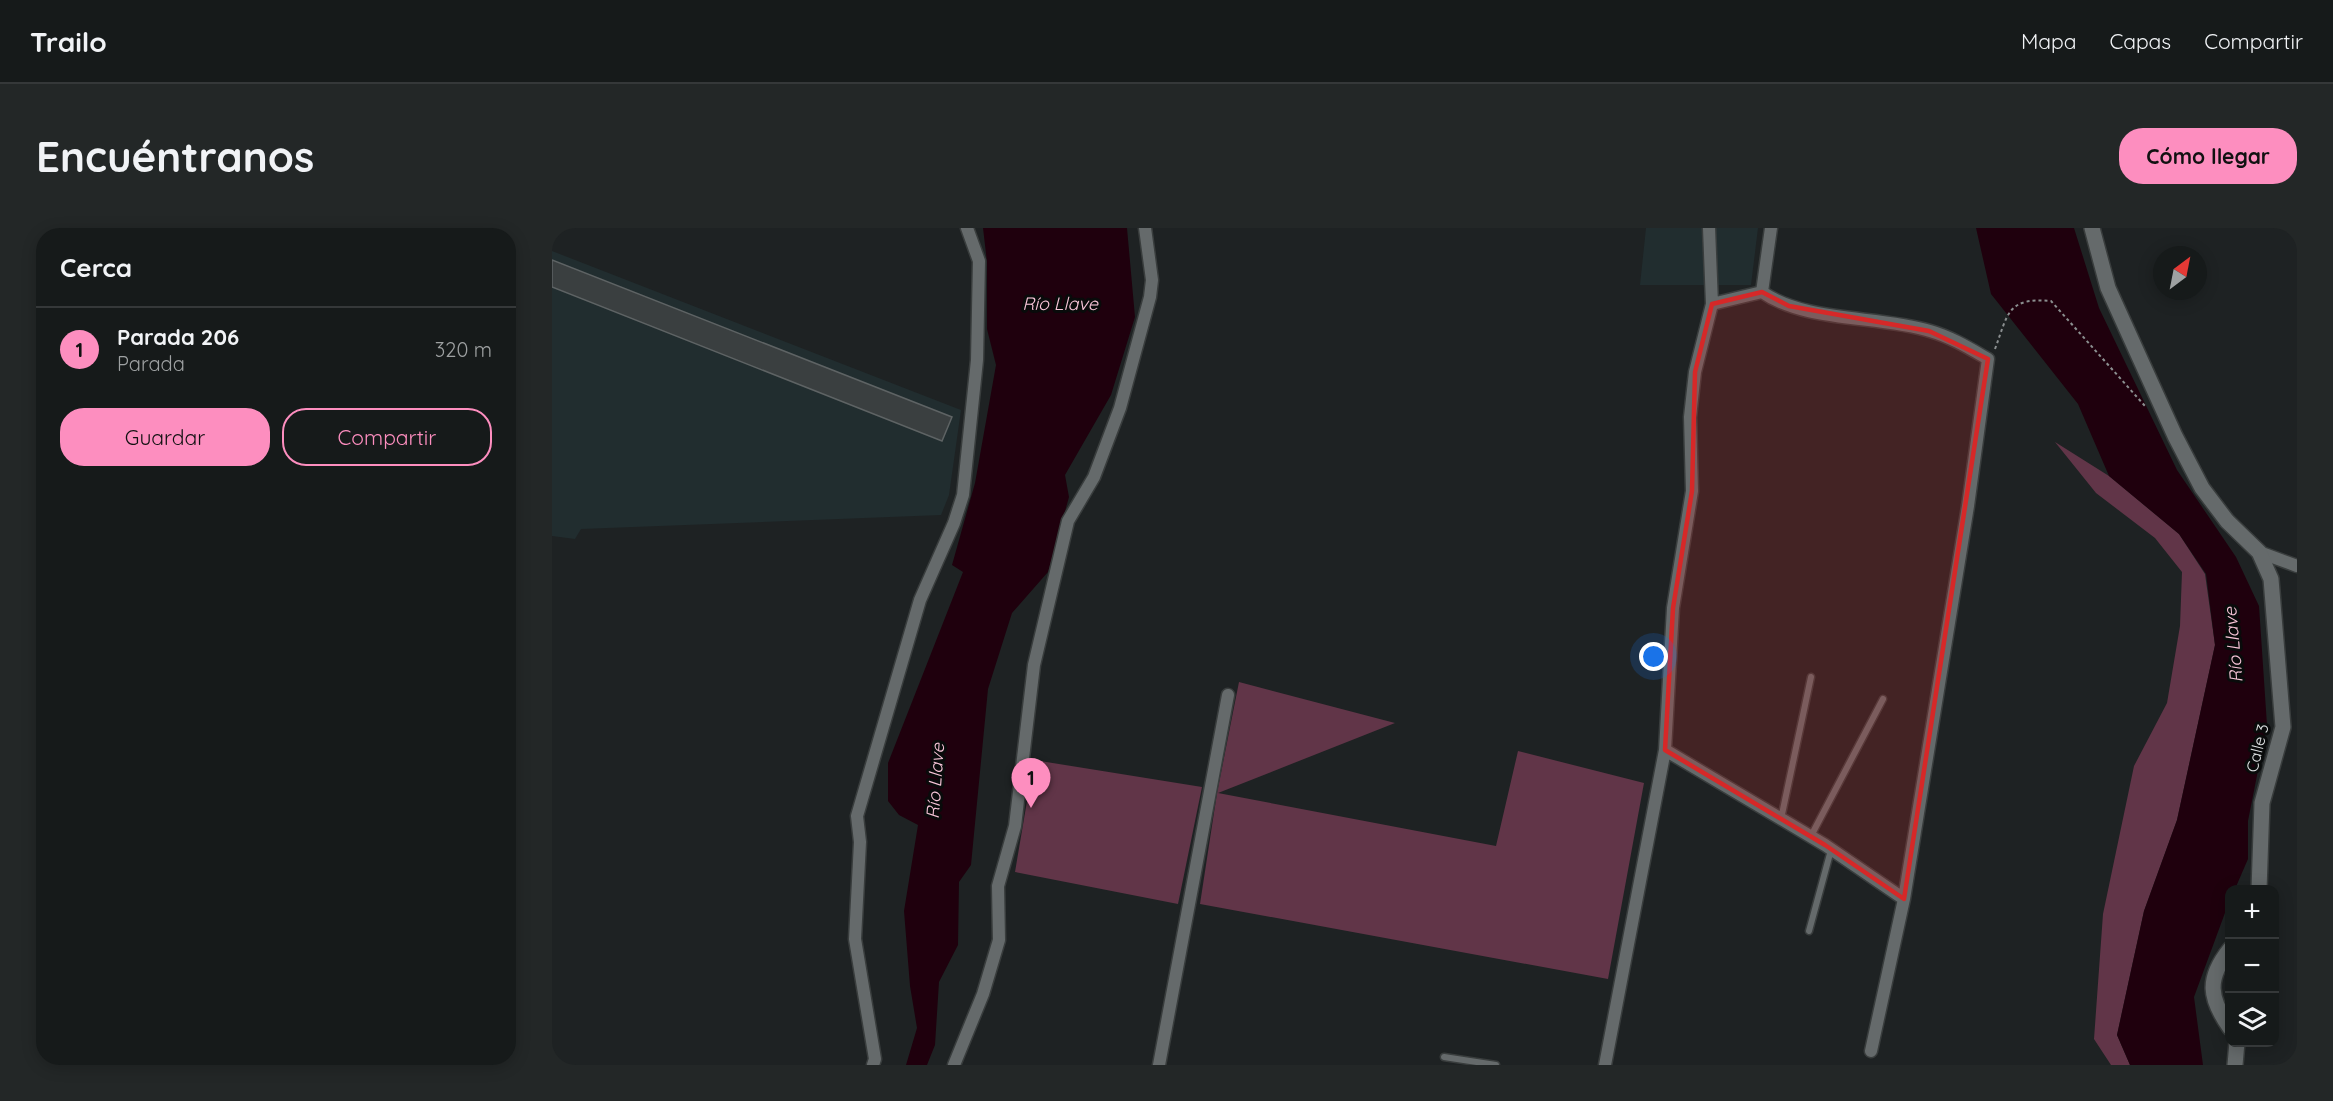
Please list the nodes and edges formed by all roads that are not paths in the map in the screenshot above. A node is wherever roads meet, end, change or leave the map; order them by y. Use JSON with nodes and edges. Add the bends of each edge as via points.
{"nodes":[{"id":1,"x":967,"y":228,"type":"edge"},
{"id":2,"x":1145,"y":228,"type":"edge"},
{"id":3,"x":1709,"y":228,"type":"edge"},
{"id":4,"x":1771,"y":228,"type":"edge"},
{"id":5,"x":2092,"y":228,"type":"edge"},
{"id":6,"x":1762,"y":292,"type":"junction"},
{"id":7,"x":1712,"y":304,"type":"junction"},
{"id":8,"x":2259,"y":552,"type":"junction"},
{"id":9,"x":2297,"y":566,"type":"edge"},
{"id":10,"x":1811,"y":677,"type":"dead end"},
{"id":11,"x":1228,"y":695,"type":"dead end"},
{"id":12,"x":1882,"y":699,"type":"dead end"},
{"id":13,"x":1665,"y":750,"type":"junction"},
{"id":14,"x":1781,"y":819,"type":"junction"},
{"id":15,"x":1810,"y":837,"type":"junction"},
{"id":16,"x":1831,"y":850,"type":"junction"},
{"id":17,"x":2259,"y":885,"type":"edge"},
{"id":18,"x":1904,"y":899,"type":"junction"},
{"id":19,"x":1809,"y":931,"type":"dead end"},
{"id":20,"x":2225,"y":956,"type":"edge"},
{"id":21,"x":2225,"y":1020,"type":"edge"},
{"id":22,"x":2237,"y":1047,"type":"edge"},
{"id":23,"x":1871,"y":1051,"type":"dead end"},
{"id":24,"x":1444,"y":1057,"type":"dead end"},
{"id":25,"x":873,"y":1065,"type":"edge"},
{"id":26,"x":954,"y":1065,"type":"edge"},
{"id":27,"x":1159,"y":1065,"type":"edge"},
{"id":28,"x":1496,"y":1065,"type":"edge"},
{"id":29,"x":1605,"y":1065,"type":"edge"},
{"id":30,"x":2235,"y":1065,"type":"edge"}],
"edges":[{"from":1,"to":25,"type":"street","via":[[979,272],[977,360],[963,495],[920,600],[857,816],[860,842],[855,939]]},
{"from":2,"to":26,"type":"street","via":[[1152,280],[1150,297],[1120,408],[1094,477],[1068,521],[1034,665],[1015,826],[998,886],[999,940],[983,994]]},
{"from":3,"to":7,"type":"street"},
{"from":4,"to":6,"type":"street"},
{"from":5,"to":8,"type":"street","via":[[2108,288],[2175,436],[2202,488],[2227,521]]},
{"from":6,"to":7,"type":"street"},
{"from":6,"to":18,"type":"street","via":[[1789,306],[1929,331],[1988,359]]},
{"from":7,"to":13,"type":"street","via":[[1695,372],[1690,417],[1692,491],[1673,608]]},
{"from":8,"to":9,"type":"street"},
{"from":8,"to":17,"type":"street","name":"Calle 3","via":[[2271,579],[2283,728],[2262,803]]},
{"from":10,"to":14,"type":"lane"},
{"from":11,"to":27,"type":"street"},
{"from":12,"to":15,"type":"lane"},
{"from":13,"to":14,"type":"street"},
{"from":13,"to":29,"type":"street"},
{"from":14,"to":15,"type":"street"},
{"from":15,"to":16,"type":"street"},
{"from":16,"to":18,"type":"street"},
{"from":16,"to":19,"type":"lane"},
{"from":18,"to":23,"type":"street"},
{"from":20,"to":21,"type":"street","via":[[2214,976],[2211,993]]},
{"from":22,"to":30,"type":"street"},
{"from":24,"to":28,"type":"lane"}]}
